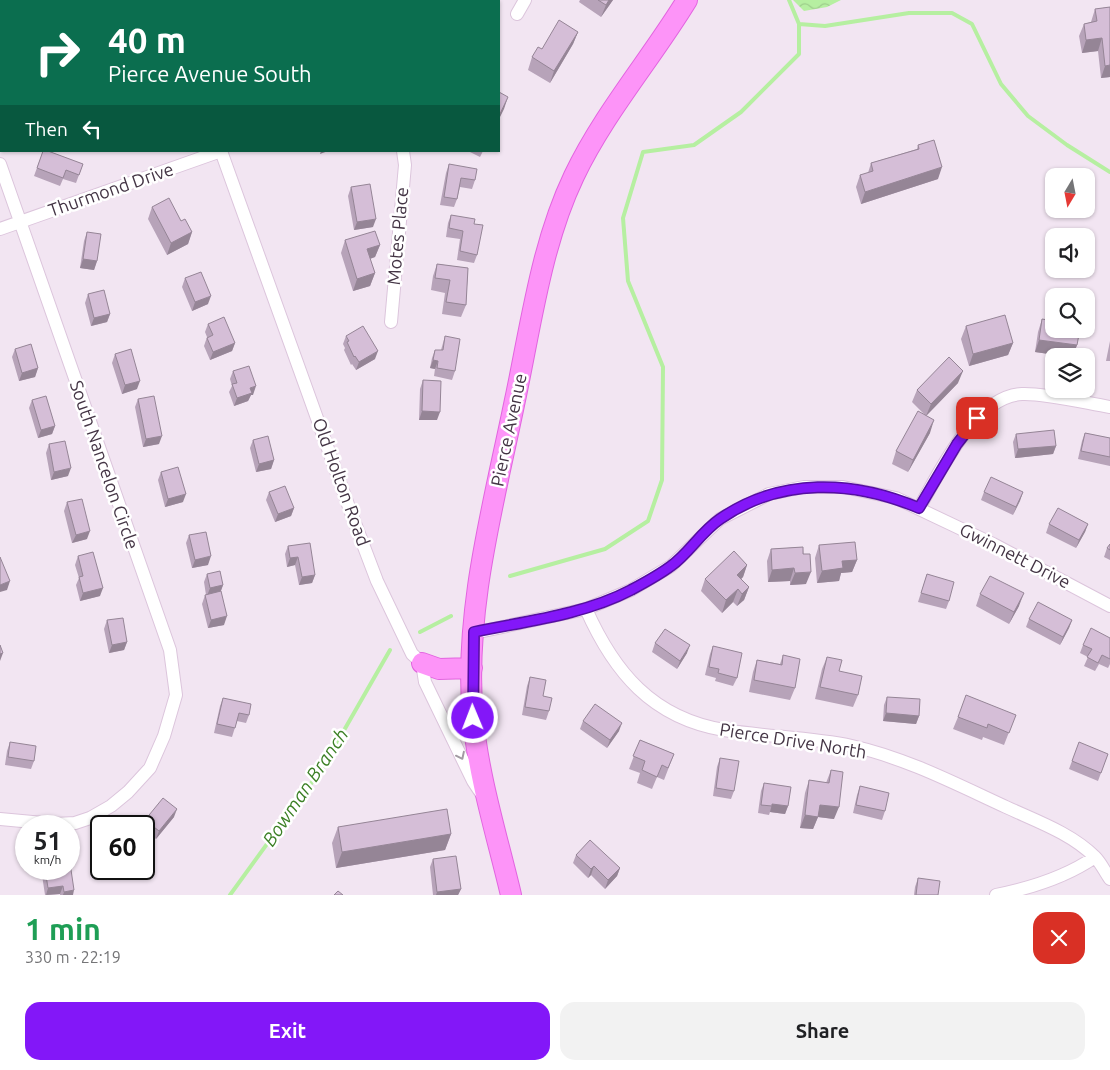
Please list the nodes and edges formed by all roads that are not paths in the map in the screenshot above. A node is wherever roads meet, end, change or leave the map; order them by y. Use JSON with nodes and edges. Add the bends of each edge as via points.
{"nodes":[{"id":1,"x":525,"y":0,"type":"edge"},
{"id":2,"x":687,"y":0,"type":"edge"},
{"id":3,"x":517,"y":14,"type":"dead end"},
{"id":4,"x":218,"y":152,"type":"edge"},
{"id":5,"x":221,"y":152,"type":"edge"},
{"id":6,"x":403,"y":152,"type":"edge"},
{"id":7,"x":0,"y":164,"type":"edge"},
{"id":8,"x":20,"y":222,"type":"junction"},
{"id":9,"x":0,"y":229,"type":"edge"},
{"id":10,"x":391,"y":322,"type":"dead end"},
{"id":11,"x":1110,"y":407,"type":"edge"},
{"id":12,"x":919,"y":508,"type":"junction"},
{"id":13,"x":1110,"y":606,"type":"edge"},
{"id":14,"x":586,"y":609,"type":"junction"},
{"id":15,"x":474,"y":632,"type":"junction"},
{"id":16,"x":422,"y":663,"type":"junction"},
{"id":17,"x":472,"y":668,"type":"junction"},
{"id":18,"x":486,"y":800,"type":"junction"},
{"id":19,"x":0,"y":819,"type":"edge"},
{"id":20,"x":1095,"y":857,"type":"junction"},
{"id":21,"x":1110,"y":879,"type":"edge"},
{"id":22,"x":511,"y":895,"type":"edge"},
{"id":23,"x":996,"y":895,"type":"edge"}],
"edges":[{"from":1,"to":3,"type":"street"},
{"from":2,"to":15,"type":"main road","name":"Pierce Avenue","via":[[596,134],[556,222],[533,312],[487,540]]},
{"from":4,"to":8,"type":"street","name":"Thurmond Drive"},
{"from":5,"to":16,"type":"street","name":"Old Holton Road","via":[[377,581],[412,654]]},
{"from":6,"to":10,"type":"street","name":"Motes Place","via":[[405,166]]},
{"from":7,"to":8,"type":"street","name":"South Nancelon Circle"},
{"from":8,"to":9,"type":"street","name":"Thurmond Drive"},
{"from":8,"to":19,"type":"street","name":"South Nancelon Circle","via":[[170,650],[176,695],[150,768],[111,806],[75,823]]},
{"from":11,"to":12,"type":"street","via":[[1026,394],[1002,400],[977,418],[957,444]]},
{"from":12,"to":13,"type":"street","name":"Gwinnett Drive"},
{"from":12,"to":14,"type":"street","name":"Gwinnett Drive","via":[[878,493],[843,487],[804,487],[769,494],[720,519],[671,566],[631,590]]},
{"from":14,"to":15,"type":"street","name":"Gwinnett Drive"},
{"from":14,"to":20,"type":"street","name":"Pierce Drive North","via":[[599,639],[627,679],[675,715],[724,730],[852,746],[918,767],[1061,832]]},
{"from":15,"to":17,"type":"main road","name":"Pierce Avenue"},
{"from":16,"to":17,"type":"main road","via":[[439,669]]},
{"from":16,"to":18,"type":"street","name":"Old Holton Road","one_way":true,"via":[[425,682],[473,782]]},
{"from":17,"to":18,"type":"main road","name":"Pierce Avenue","via":[[473,718]]},
{"from":18,"to":22,"type":"main road","name":"Pierce Avenue"},
{"from":20,"to":21,"type":"street","name":"Pierce Drive North"},
{"from":20,"to":23,"type":"street","via":[[1076,870]]}]}
